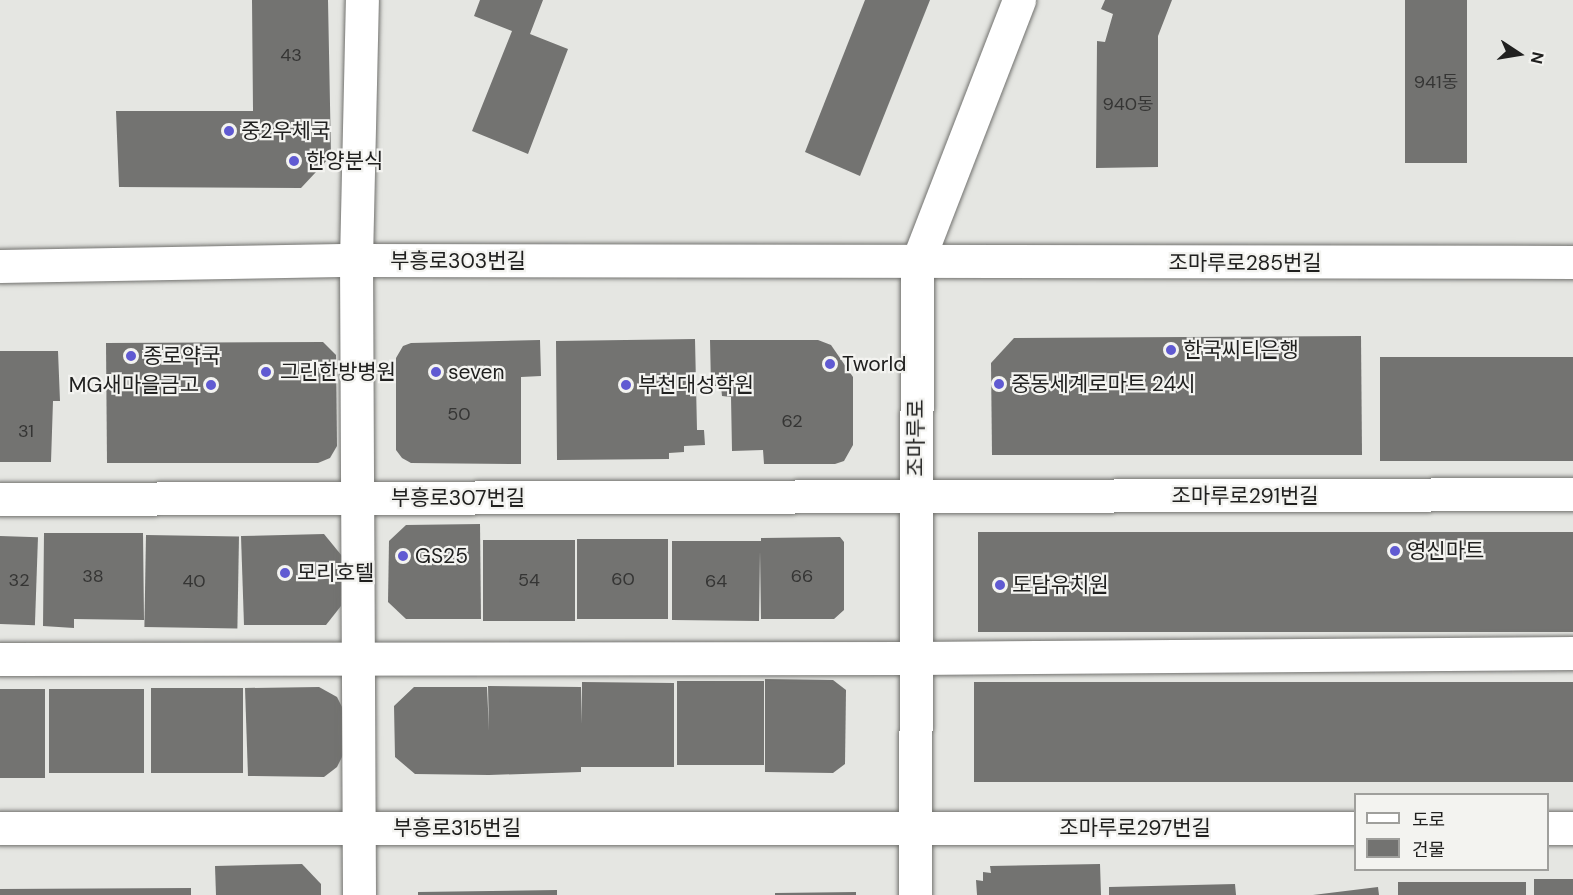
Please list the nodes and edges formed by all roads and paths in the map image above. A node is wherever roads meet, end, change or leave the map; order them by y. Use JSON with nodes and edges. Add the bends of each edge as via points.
{"nodes":[{"id":1,"x":362,"y":0,"type":"edge"},
{"id":2,"x":1019,"y":0,"type":"edge"},
{"id":3,"x":356,"y":260,"type":"junction"},
{"id":4,"x":1573,"y":262,"type":"edge"},
{"id":5,"x":917,"y":263,"type":"junction"},
{"id":6,"x":0,"y":266,"type":"edge"},
{"id":7,"x":1573,"y":494,"type":"edge"},
{"id":8,"x":916,"y":497,"type":"junction"},
{"id":9,"x":357,"y":498,"type":"junction"},
{"id":10,"x":0,"y":499,"type":"edge"},
{"id":11,"x":1573,"y":653,"type":"edge"},
{"id":12,"x":357,"y":657,"type":"junction"},
{"id":13,"x":916,"y":658,"type":"junction"},
{"id":14,"x":0,"y":659,"type":"edge"},
{"id":15,"x":0,"y":828,"type":"edge"},
{"id":16,"x":358,"y":828,"type":"junction"},
{"id":17,"x":915,"y":828,"type":"junction"},
{"id":18,"x":1354,"y":828,"type":"edge"},
{"id":19,"x":1549,"y":828,"type":"edge"},
{"id":20,"x":1573,"y":828,"type":"edge"},
{"id":21,"x":359,"y":895,"type":"edge"},
{"id":22,"x":915,"y":895,"type":"edge"}],
"edges":[{"from":1,"to":3,"type":"street"},
{"from":2,"to":5,"type":"street","name":"조마루로"},
{"from":3,"to":5,"type":"street","name":"부흥로303번길"},
{"from":3,"to":6,"type":"street","name":"부흥로303번길"},
{"from":3,"to":9,"type":"street"},
{"from":4,"to":5,"type":"street","name":"조마루로285번길"},
{"from":5,"to":8,"type":"street","name":"조마루로"},
{"from":7,"to":8,"type":"street","name":"조마루로291번길"},
{"from":8,"to":9,"type":"street","name":"부흥로307번길"},
{"from":8,"to":13,"type":"street","name":"조마루로"},
{"from":9,"to":10,"type":"street","name":"부흥로307번길"},
{"from":9,"to":12,"type":"street"},
{"from":11,"to":13,"type":"street"},
{"from":12,"to":13,"type":"street"},
{"from":12,"to":14,"type":"street"},
{"from":12,"to":16,"type":"street"},
{"from":13,"to":17,"type":"street","name":"조마루로"},
{"from":15,"to":16,"type":"street","name":"부흥로315번길"},
{"from":16,"to":17,"type":"street","name":"부흥로315번길"},
{"from":16,"to":21,"type":"street"},
{"from":17,"to":18,"type":"street","name":"조마루로297번길"},
{"from":17,"to":22,"type":"street","name":"조마루로"},
{"from":19,"to":20,"type":"street"}]}
